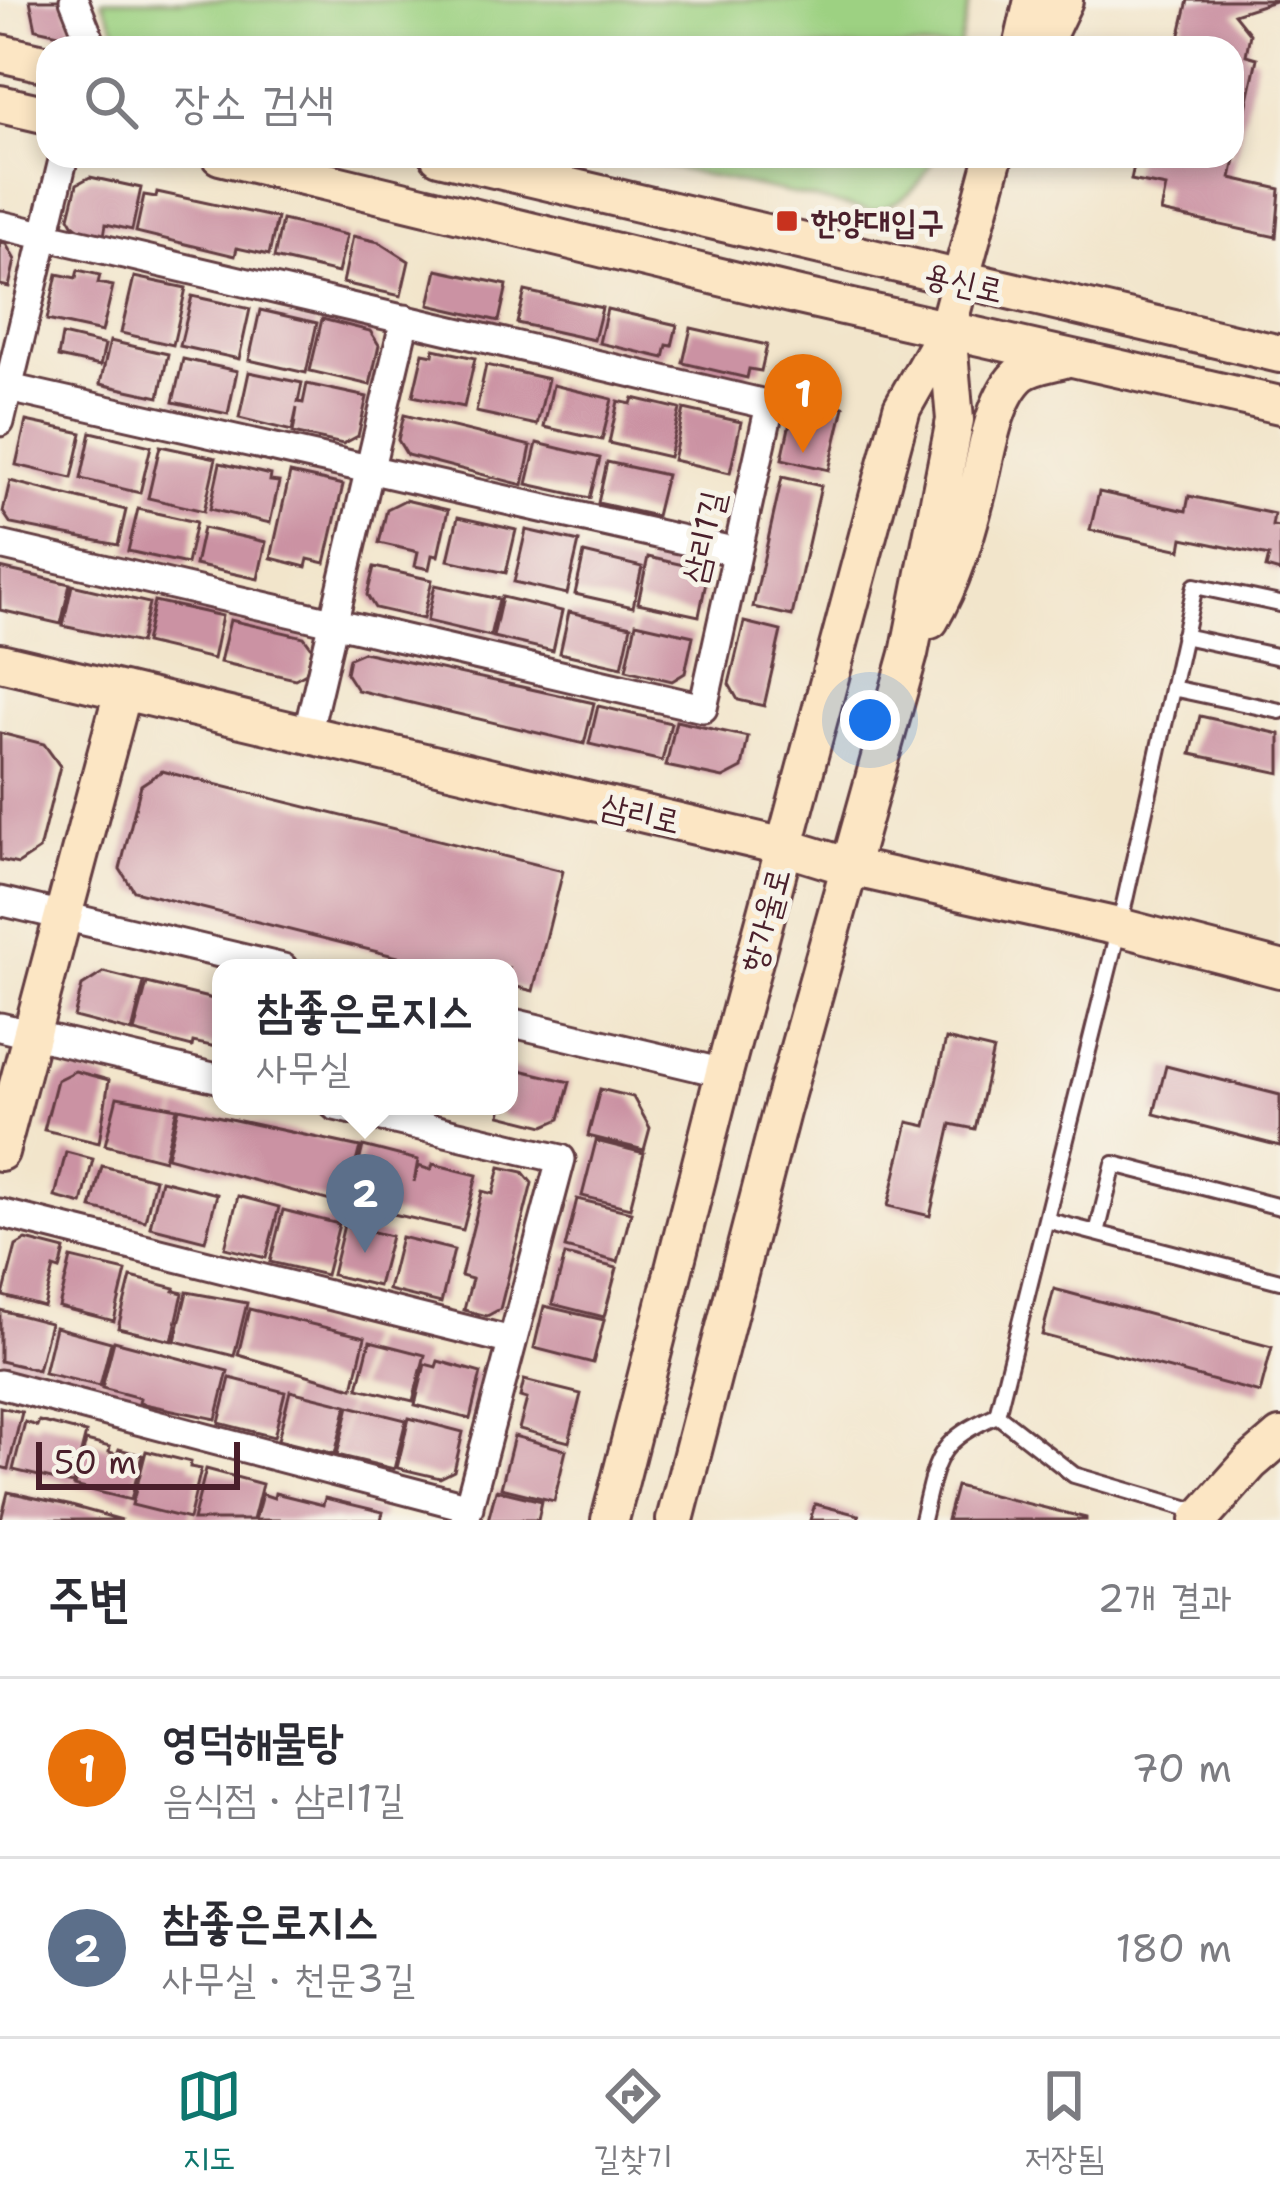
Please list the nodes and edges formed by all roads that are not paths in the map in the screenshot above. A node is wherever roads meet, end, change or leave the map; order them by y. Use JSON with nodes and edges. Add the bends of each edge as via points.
{"nodes":[{"id":1,"x":74,"y":0,"type":"edge"},
{"id":2,"x":1034,"y":0,"type":"edge"},
{"id":3,"x":1064,"y":0,"type":"edge"},
{"id":4,"x":88,"y":36,"type":"edge"},
{"id":5,"x":1025,"y":36,"type":"edge"},
{"id":6,"x":1046,"y":36,"type":"edge"},
{"id":7,"x":0,"y":53,"type":"edge"},
{"id":8,"x":36,"y":61,"type":"edge"},
{"id":9,"x":0,"y":104,"type":"edge"},
{"id":10,"x":36,"y":112,"type":"edge"},
{"id":11,"x":61,"y":168,"type":"edge"},
{"id":12,"x":270,"y":168,"type":"edge"},
{"id":13,"x":489,"y":168,"type":"edge"},
{"id":14,"x":991,"y":168,"type":"edge"},
{"id":15,"x":0,"y":225,"type":"edge"},
{"id":16,"x":44,"y":235,"type":"junction"},
{"id":17,"x":959,"y":281,"type":"junction"},
{"id":18,"x":405,"y":320,"type":"junction"},
{"id":19,"x":946,"y":329,"type":"junction"},
{"id":20,"x":1280,"y":354,"type":"edge"},
{"id":21,"x":1065,"y":359,"type":"junction"},
{"id":22,"x":4,"y":386,"type":"edge"},
{"id":23,"x":1280,"y":405,"type":"edge"},
{"id":24,"x":0,"y":422,"type":"edge"},
{"id":25,"x":372,"y":469,"type":"junction"},
{"id":26,"x":0,"y":545,"type":"edge"},
{"id":27,"x":737,"y":552,"type":"junction"},
{"id":28,"x":1280,"y":604,"type":"edge"},
{"id":29,"x":335,"y":621,"type":"junction"},
{"id":30,"x":1184,"y":636,"type":"junction"},
{"id":31,"x":909,"y":654,"type":"junction"},
{"id":32,"x":1280,"y":657,"type":"edge"},
{"id":33,"x":0,"y":662,"type":"edge"},
{"id":34,"x":1172,"y":688,"type":"junction"},
{"id":35,"x":123,"y":691,"type":"junction"},
{"id":36,"x":1280,"y":711,"type":"edge"},
{"id":37,"x":307,"y":735,"type":"junction"},
{"id":38,"x":785,"y":847,"type":"junction"},
{"id":39,"x":850,"y":867,"type":"junction"},
{"id":40,"x":0,"y":901,"type":"edge"},
{"id":41,"x":66,"y":916,"type":"junction"},
{"id":42,"x":1119,"y":927,"type":"junction"},
{"id":43,"x":245,"y":959,"type":"edge"},
{"id":44,"x":1280,"y":969,"type":"edge"},
{"id":45,"x":518,"y":1024,"type":"edge"},
{"id":46,"x":15,"y":1031,"type":"edge"},
{"id":47,"x":724,"y":1073,"type":"junction"},
{"id":48,"x":212,"y":1077,"type":"edge"},
{"id":49,"x":373,"y":1115,"type":"edge"},
{"id":50,"x":0,"y":1152,"type":"edge"},
{"id":51,"x":1280,"y":1208,"type":"edge"},
{"id":52,"x":0,"y":1213,"type":"edge"},
{"id":53,"x":1046,"y":1220,"type":"junction"},
{"id":54,"x":1096,"y":1233,"type":"junction"},
{"id":55,"x":1280,"y":1281,"type":"edge"},
{"id":56,"x":512,"y":1340,"type":"junction"},
{"id":57,"x":0,"y":1384,"type":"edge"},
{"id":58,"x":997,"y":1415,"type":"junction"},
{"id":59,"x":1280,"y":1437,"type":"edge"},
{"id":60,"x":467,"y":1513,"type":"edge"},
{"id":61,"x":1202,"y":1516,"type":"edge"},
{"id":62,"x":610,"y":1520,"type":"edge"},
{"id":63,"x":675,"y":1520,"type":"edge"},
{"id":64,"x":922,"y":1520,"type":"edge"}],
"edges":[{"from":1,"to":4,"type":"street"},
{"from":2,"to":5,"type":"main road"},
{"from":3,"to":6,"type":"main road"},
{"from":7,"to":8,"type":"main road"},
{"from":9,"to":10,"type":"main road"},
{"from":11,"to":16,"type":"street"},
{"from":12,"to":19,"type":"main road"},
{"from":13,"to":17,"type":"main road","name":"용신로"},
{"from":14,"to":17,"type":"main road","name":"항가울로"},
{"from":15,"to":16,"type":"street","name":"삼리1길"},
{"from":16,"to":18,"type":"street","name":"삼리1길"},
{"from":16,"to":22,"type":"street"},
{"from":17,"to":19,"type":"main road","name":"항가울로"},
{"from":17,"to":20,"type":"main road","name":"용신로"},
{"from":18,"to":25,"type":"street"},
{"from":18,"to":27,"type":"street","name":"삼리1길","via":[[770,405]]},
{"from":19,"to":21,"type":"main road"},
{"from":19,"to":31,"type":"main road","name":"항가울로","via":[[956,420]]},
{"from":19,"to":38,"type":"main road","name":"항가울로","via":[[902,408]]},
{"from":21,"to":23,"type":"main road"},
{"from":21,"to":31,"type":"main road","via":[[1031,368],[1008,389],[950,578]]},
{"from":22,"to":24,"type":"street"},
{"from":22,"to":25,"type":"street"},
{"from":25,"to":27,"type":"street"},
{"from":25,"to":29,"type":"street"},
{"from":26,"to":29,"type":"street","name":"삼리1길"},
{"from":27,"to":29,"type":"street","name":"삼리1길","via":[[703,708]]},
{"from":28,"to":30,"type":"lane","via":[[1195,586]]},
{"from":29,"to":37,"type":"street"},
{"from":30,"to":32,"type":"lane"},
{"from":30,"to":34,"type":"lane"},
{"from":31,"to":39,"type":"main road","name":"항가울로"},
{"from":33,"to":35,"type":"main road","name":"삼리로"},
{"from":34,"to":36,"type":"lane"},
{"from":34,"to":42,"type":"lane"},
{"from":35,"to":37,"type":"main road","name":"삼리로"},
{"from":35,"to":41,"type":"main road"},
{"from":37,"to":38,"type":"main road","name":"삼리로"},
{"from":38,"to":39,"type":"main road","name":"삼리로"},
{"from":38,"to":47,"type":"main road","name":"항가울로"},
{"from":39,"to":42,"type":"main road","name":"삼리로"},
{"from":39,"to":63,"type":"main road","name":"항가울로"},
{"from":40,"to":41,"type":"street"},
{"from":41,"to":43,"type":"street"},
{"from":41,"to":46,"type":"main road"},
{"from":42,"to":44,"type":"main road","name":"삼리로"},
{"from":42,"to":53,"type":"lane"},
{"from":45,"to":47,"type":"street"},
{"from":46,"to":48,"type":"street"},
{"from":46,"to":50,"type":"main road"},
{"from":47,"to":62,"type":"main road","name":"항가울로"},
{"from":49,"to":56,"type":"street","via":[[561,1159]]},
{"from":51,"to":54,"type":"lane","via":[[1114,1164]]},
{"from":52,"to":56,"type":"street"},
{"from":53,"to":54,"type":"lane"},
{"from":53,"to":58,"type":"lane"},
{"from":54,"to":55,"type":"lane"},
{"from":56,"to":60,"type":"street"},
{"from":57,"to":60,"type":"street"},
{"from":58,"to":61,"type":"lane","via":[[1074,1475]]},
{"from":58,"to":64,"type":"lane","via":[[945,1445]]},
{"from":59,"to":61,"type":"main road"}]}
